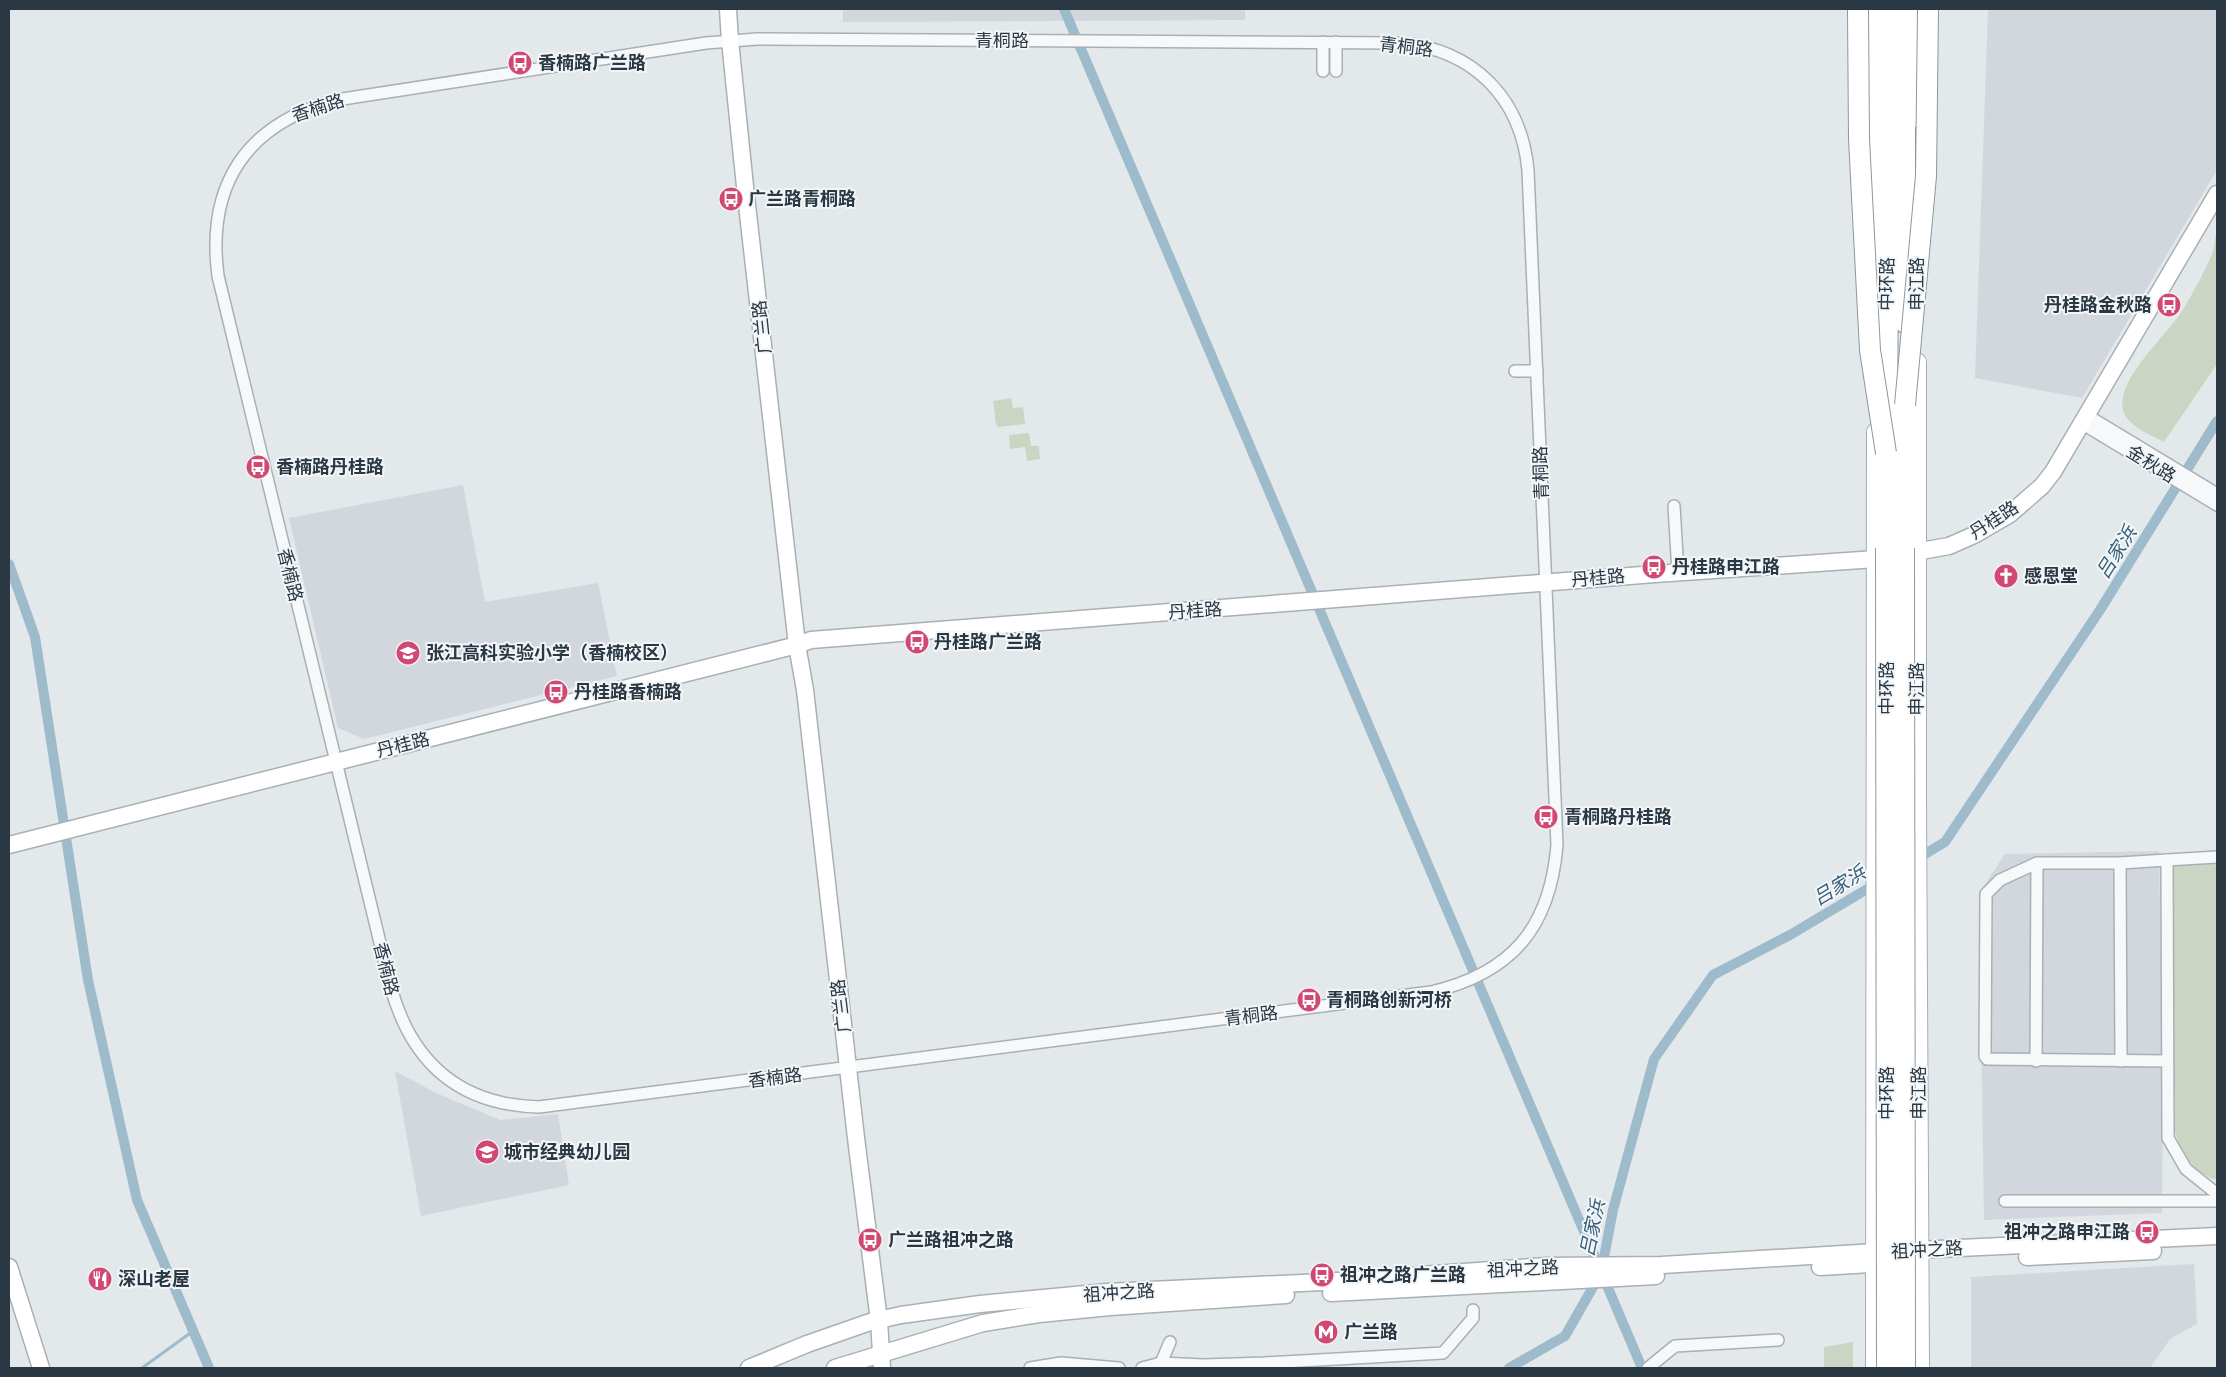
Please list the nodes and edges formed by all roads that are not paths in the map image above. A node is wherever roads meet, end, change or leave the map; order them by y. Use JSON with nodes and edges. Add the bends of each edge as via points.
{"nodes":[{"id":1,"x":728,"y":9,"type":"edge"},
{"id":2,"x":1878,"y":9,"type":"edge"},
{"id":3,"x":1890,"y":9,"type":"edge"},
{"id":4,"x":1904,"y":9,"type":"edge"},
{"id":5,"x":1917,"y":9,"type":"edge"},
{"id":6,"x":1928,"y":9,"type":"edge"},
{"id":7,"x":1858,"y":10,"type":"edge"},
{"id":8,"x":730,"y":41,"type":"junction"},
{"id":9,"x":1323,"y":42,"type":"junction"},
{"id":10,"x":1336,"y":42,"type":"junction"},
{"id":11,"x":1323,"y":71,"type":"dead end"},
{"id":12,"x":1336,"y":71,"type":"dead end"},
{"id":13,"x":2217,"y":194,"type":"edge"},
{"id":14,"x":2217,"y":204,"type":"edge"},
{"id":15,"x":1515,"y":371,"type":"dead end"},
{"id":16,"x":1537,"y":371,"type":"junction"},
{"id":17,"x":1905,"y":404,"type":"junction"},
{"id":18,"x":2088,"y":421,"type":"junction"},
{"id":19,"x":1886,"y":453,"type":"junction"},
{"id":20,"x":2216,"y":500,"type":"edge"},
{"id":21,"x":1674,"y":506,"type":"dead end"},
{"id":22,"x":1917,"y":555,"type":"junction"},
{"id":23,"x":1879,"y":558,"type":"junction"},
{"id":24,"x":1678,"y":573,"type":"junction"},
{"id":25,"x":1546,"y":586,"type":"junction"},
{"id":26,"x":797,"y":645,"type":"junction"},
{"id":27,"x":336,"y":762,"type":"junction"},
{"id":28,"x":9,"y":845,"type":"edge"},
{"id":29,"x":2217,"y":857,"type":"edge"},
{"id":30,"x":2167,"y":860,"type":"junction"},
{"id":31,"x":2037,"y":862,"type":"junction"},
{"id":32,"x":2120,"y":863,"type":"junction"},
{"id":33,"x":2036,"y":1061,"type":"junction"},
{"id":34,"x":2121,"y":1061,"type":"junction"},
{"id":35,"x":2167,"y":1061,"type":"junction"},
{"id":36,"x":845,"y":1069,"type":"junction"},
{"id":37,"x":2217,"y":1194,"type":"edge"},
{"id":38,"x":2005,"y":1201,"type":"dead end"},
{"id":39,"x":2217,"y":1201,"type":"edge"},
{"id":40,"x":2217,"y":1236,"type":"edge"},
{"id":41,"x":2217,"y":1247,"type":"edge"},
{"id":42,"x":1920,"y":1256,"type":"junction"},
{"id":43,"x":1875,"y":1258,"type":"junction"},
{"id":44,"x":9,"y":1267,"type":"edge"},
{"id":45,"x":1545,"y":1274,"type":"junction"},
{"id":46,"x":9,"y":1301,"type":"edge"},
{"id":47,"x":1473,"y":1310,"type":"dead end"},
{"id":48,"x":874,"y":1322,"type":"junction"},
{"id":49,"x":1778,"y":1340,"type":"dead end"},
{"id":50,"x":1170,"y":1342,"type":"dead end"},
{"id":51,"x":879,"y":1362,"type":"edge"},
{"id":52,"x":1161,"y":1363,"type":"junction"},
{"id":53,"x":30,"y":1368,"type":"edge"},
{"id":54,"x":41,"y":1368,"type":"edge"},
{"id":55,"x":749,"y":1368,"type":"edge"},
{"id":56,"x":835,"y":1368,"type":"edge"},
{"id":57,"x":1030,"y":1368,"type":"edge"},
{"id":58,"x":1119,"y":1368,"type":"edge"},
{"id":59,"x":1142,"y":1368,"type":"edge"},
{"id":60,"x":1648,"y":1368,"type":"edge"},
{"id":61,"x":1875,"y":1368,"type":"edge"},
{"id":62,"x":1887,"y":1368,"type":"edge"},
{"id":63,"x":1905,"y":1368,"type":"edge"},
{"id":64,"x":1920,"y":1368,"type":"edge"}],
"edges":[{"from":1,"to":8,"type":"street","name":"广兰路"},
{"from":2,"to":23,"type":"main road"},
{"from":3,"to":19,"type":"highway","name":"中环路","bridge":true},
{"from":4,"to":17,"type":"highway","name":"中环路","bridge":true},
{"from":5,"to":22,"type":"main road","name":"申江路"},
{"from":6,"to":17,"type":"highway","bridge":true,"via":[[1926,176]]},
{"from":7,"to":19,"type":"highway","bridge":true,"via":[[1859,139],[1870,350]]},
{"from":8,"to":9,"type":"street","name":"青桐路"},
{"from":8,"to":26,"type":"street","name":"广兰路"},
{"from":8,"to":27,"type":"street","name":"香楠路","via":[[336,100],[308,107],[285,119],[252,146],[232,175],[224,191],[216,224],[218,276]]},
{"from":9,"to":10,"type":"street","name":"青桐路"},
{"from":9,"to":11,"type":"street"},
{"from":10,"to":12,"type":"street"},
{"from":10,"to":16,"type":"street","name":"青桐路","via":[[1415,44],[1444,52],[1485,78],[1510,108],[1523,138],[1527,161]]},
{"from":13,"to":18,"type":"street","name":"丹桂路"},
{"from":14,"to":18,"type":"street","name":"丹桂路"},
{"from":15,"to":16,"type":"street"},
{"from":16,"to":25,"type":"street","name":"青桐路"},
{"from":17,"to":63,"type":"highway","name":"中环路","bridge":true},
{"from":18,"to":20,"type":"street","name":"金秋路"},
{"from":18,"to":22,"type":"street","name":"丹桂路","via":[[2058,475],[2013,519],[1956,550]]},
{"from":19,"to":23,"type":"highway","name":"中环路"},
{"from":21,"to":24,"type":"street"},
{"from":22,"to":23,"type":"street","name":"丹桂路"},
{"from":22,"to":42,"type":"main road","name":"申江路"},
{"from":23,"to":24,"type":"street","name":"丹桂路"},
{"from":23,"to":25,"type":"street","name":"丹桂路"},
{"from":23,"to":43,"type":"main road"},
{"from":23,"to":62,"type":"highway","name":"中环路","bridge":true},
{"from":24,"to":25,"type":"street","name":"丹桂路"},
{"from":25,"to":26,"type":"street","name":"丹桂路","via":[[819,639]]},
{"from":25,"to":36,"type":"street","name":"青桐路","via":[[1556,797],[1555,866],[1549,893],[1535,925],[1521,943],[1491,969],[1457,986],[1431,992]]},
{"from":26,"to":27,"type":"street","name":"丹桂路"},
{"from":26,"to":36,"type":"street","name":"广兰路","via":[[794,659],[798,700]]},
{"from":27,"to":28,"type":"street","name":"丹桂路"},
{"from":27,"to":36,"type":"street","name":"香楠路","via":[[396,1008],[414,1044],[458,1086],[495,1102],[539,1107]]},
{"from":29,"to":30,"type":"street"},
{"from":30,"to":32,"type":"street"},
{"from":30,"to":35,"type":"street"},
{"from":31,"to":32,"type":"street"},
{"from":31,"to":33,"type":"street"},
{"from":31,"to":33,"type":"street","via":[[2000,880],[1986,894],[1987,1059]]},
{"from":32,"to":34,"type":"street"},
{"from":33,"to":34,"type":"street"},
{"from":34,"to":35,"type":"street"},
{"from":35,"to":37,"type":"street","via":[[2168,1138],[2186,1169]]},
{"from":36,"to":48,"type":"street","name":"广兰路"},
{"from":38,"to":39,"type":"street"},
{"from":40,"to":42,"type":"street","name":"祖冲之路"},
{"from":41,"to":42,"type":"street","name":"祖冲之路"},
{"from":42,"to":43,"type":"street","name":"祖冲之路"},
{"from":42,"to":64,"type":"main road","name":"申江路"},
{"from":43,"to":45,"type":"street","name":"祖冲之路"},
{"from":43,"to":61,"type":"main road"},
{"from":44,"to":54,"type":"street"},
{"from":45,"to":48,"type":"street","name":"祖冲之路","via":[[1107,1292],[980,1304]]},
{"from":45,"to":51,"type":"street","name":"祖冲之路","via":[[1039,1314],[983,1324]]},
{"from":46,"to":53,"type":"street"},
{"from":47,"to":52,"type":"street","via":[[1473,1318],[1444,1353],[1264,1363]]},
{"from":48,"to":51,"type":"street","name":"广兰路"},
{"from":48,"to":55,"type":"street","name":"祖冲之路"},
{"from":49,"to":60,"type":"street","via":[[1675,1346]]},
{"from":50,"to":52,"type":"street"},
{"from":51,"to":56,"type":"street","name":"祖冲之路"},
{"from":52,"to":59,"type":"street"},
{"from":57,"to":58,"type":"street","via":[[1061,1363]]}]}
